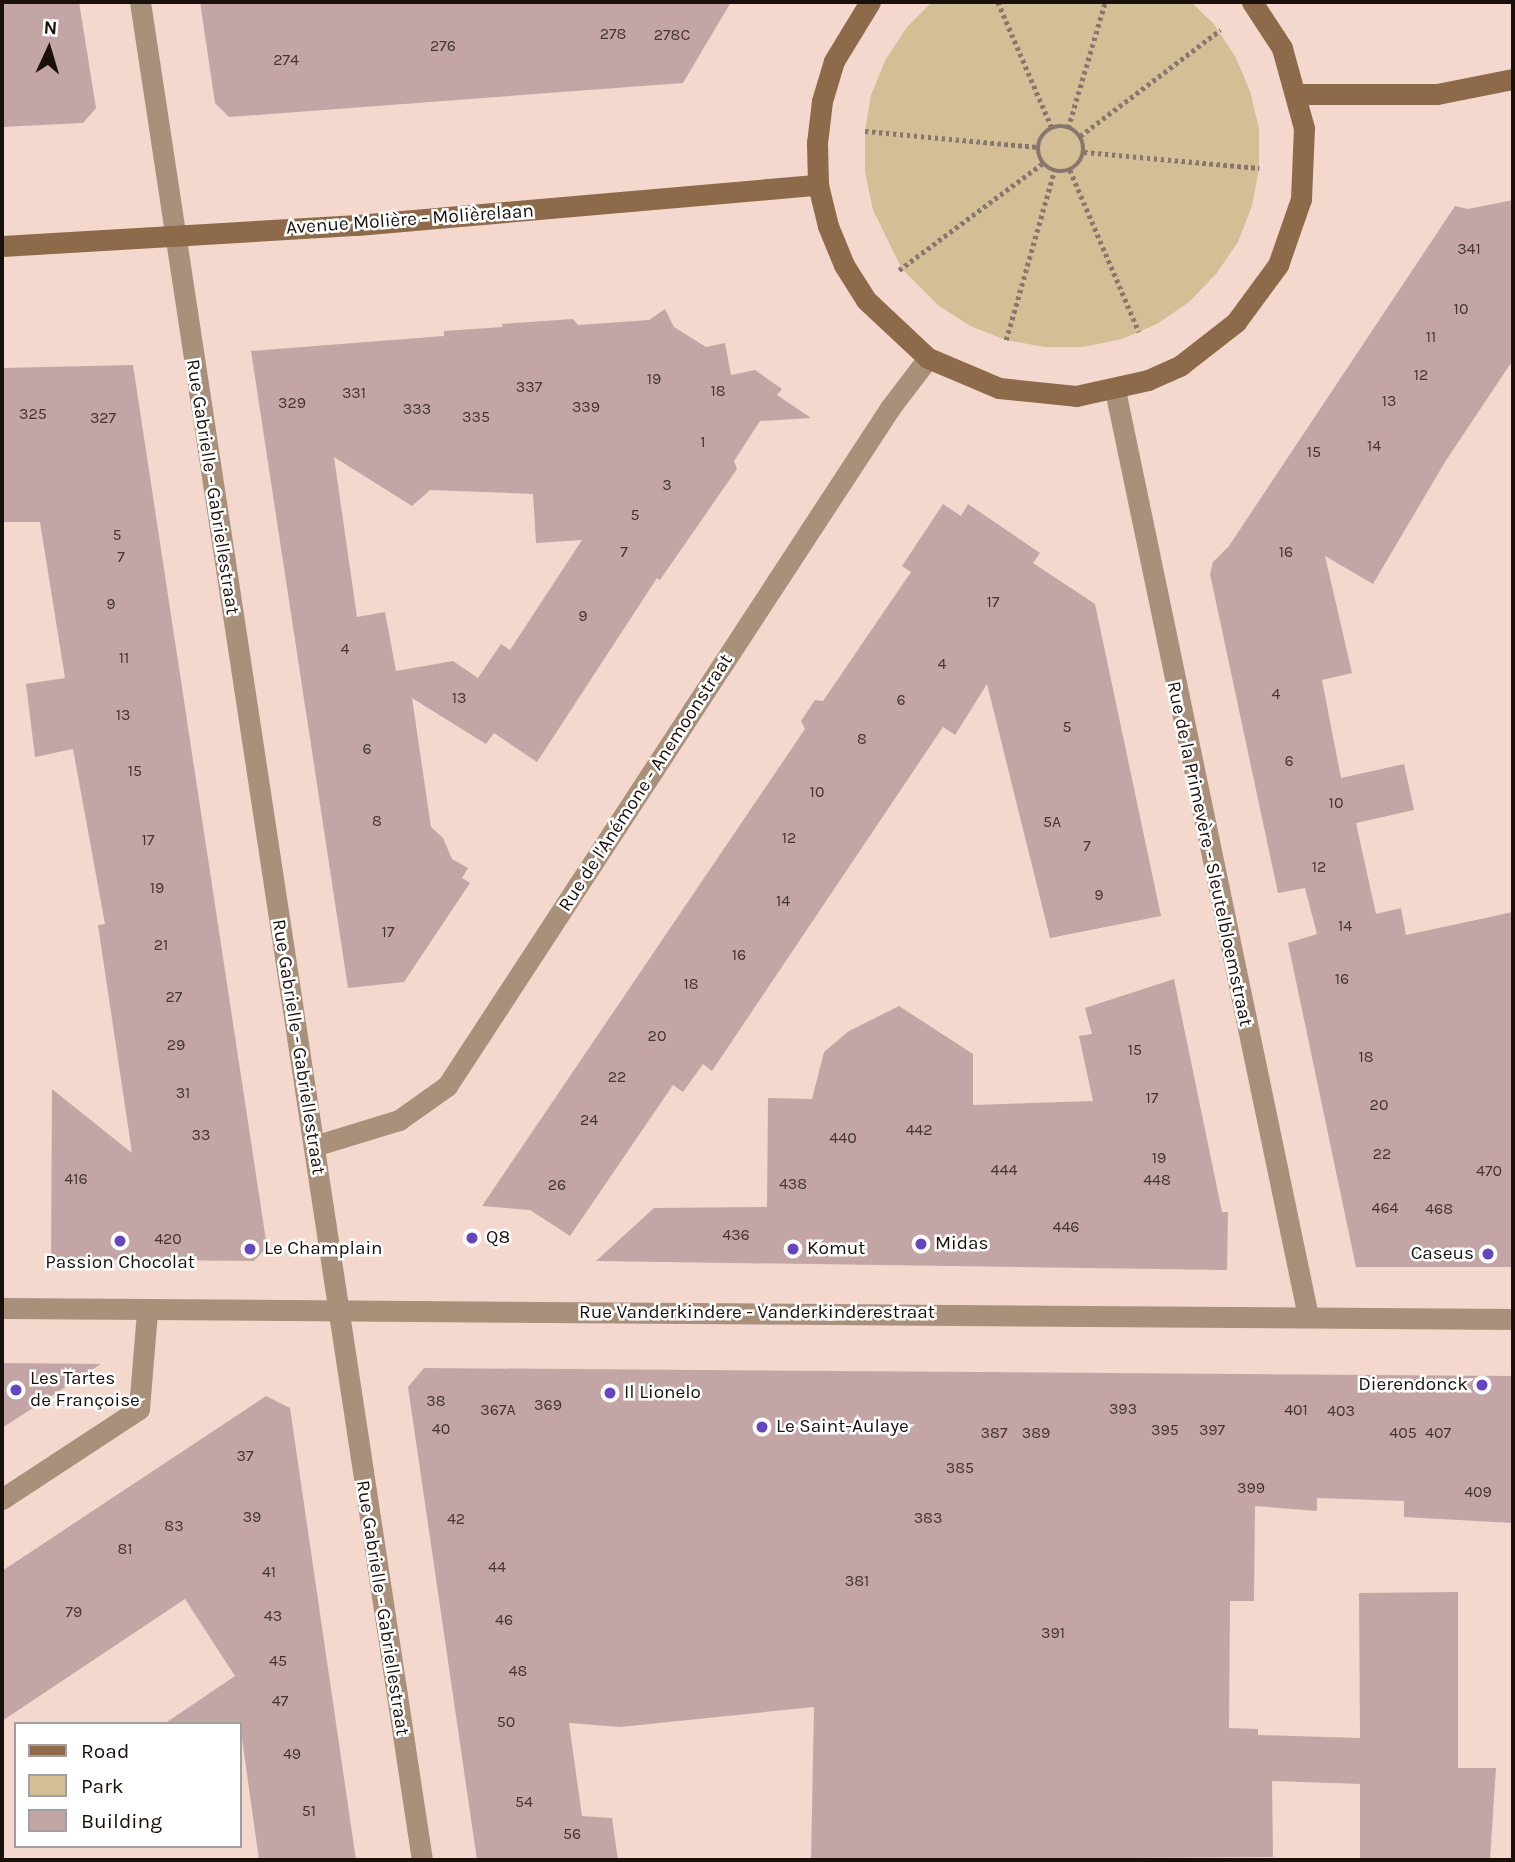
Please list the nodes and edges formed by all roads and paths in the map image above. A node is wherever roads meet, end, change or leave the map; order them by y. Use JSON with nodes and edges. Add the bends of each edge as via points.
{"nodes":[{"id":1,"x":140,"y":2,"type":"edge"},
{"id":2,"x":870,"y":2,"type":"edge"},
{"id":3,"x":998,"y":2,"type":"edge"},
{"id":4,"x":1105,"y":2,"type":"edge"},
{"id":5,"x":1252,"y":2,"type":"edge"},
{"id":6,"x":1220,"y":30,"type":"dead end"},
{"id":7,"x":1513,"y":79,"type":"edge"},
{"id":8,"x":1298,"y":94,"type":"junction"},
{"id":9,"x":1052,"y":128,"type":"junction"},
{"id":10,"x":1068,"y":128,"type":"junction"},
{"id":11,"x":865,"y":131,"type":"dead end"},
{"id":12,"x":1080,"y":135,"type":"junction"},
{"id":13,"x":1038,"y":147,"type":"junction"},
{"id":14,"x":1084,"y":152,"type":"junction"},
{"id":15,"x":1043,"y":163,"type":"junction"},
{"id":16,"x":1259,"y":168,"type":"dead end"},
{"id":17,"x":1070,"y":170,"type":"junction"},
{"id":18,"x":1054,"y":171,"type":"junction"},
{"id":19,"x":818,"y":185,"type":"junction"},
{"id":20,"x":174,"y":235,"type":"junction"},
{"id":21,"x":2,"y":246,"type":"edge"},
{"id":22,"x":900,"y":270,"type":"dead end"},
{"id":23,"x":1139,"y":332,"type":"dead end"},
{"id":24,"x":1006,"y":340,"type":"dead end"},
{"id":25,"x":928,"y":358,"type":"junction"},
{"id":26,"x":1115,"y":390,"type":"junction"},
{"id":27,"x":314,"y":1146,"type":"junction"},
{"id":28,"x":2,"y":1308,"type":"edge"},
{"id":29,"x":147,"y":1311,"type":"junction"},
{"id":30,"x":338,"y":1313,"type":"junction"},
{"id":31,"x":1308,"y":1316,"type":"junction"},
{"id":32,"x":1513,"y":1319,"type":"edge"},
{"id":33,"x":2,"y":1499,"type":"edge"},
{"id":34,"x":422,"y":1860,"type":"edge"}],
"edges":[{"from":1,"to":20,"type":"street","name":"Rue Gabrielle - Gabriellestraat"},
{"from":2,"to":19,"type":"street","via":[[834,61],[822,102]]},
{"from":3,"to":9,"type":"path"},
{"from":4,"to":10,"type":"path"},
{"from":5,"to":8,"type":"street","via":[[1282,48]]},
{"from":6,"to":12,"type":"path"},
{"from":7,"to":8,"type":"street","via":[[1437,94]]},
{"from":8,"to":26,"type":"street","via":[[1304,128],[1301,199],[1287,243],[1259,295],[1210,345],[1149,380]]},
{"from":9,"to":10,"type":"path"},
{"from":9,"to":13,"type":"path"},
{"from":10,"to":12,"type":"path"},
{"from":11,"to":13,"type":"path"},
{"from":12,"to":14,"type":"path"},
{"from":13,"to":15,"type":"path"},
{"from":14,"to":16,"type":"path"},
{"from":14,"to":17,"type":"path"},
{"from":15,"to":18,"type":"path"},
{"from":15,"to":22,"type":"path"},
{"from":17,"to":18,"type":"path"},
{"from":17,"to":23,"type":"path"},
{"from":18,"to":24,"type":"path"},
{"from":19,"to":20,"type":"street","name":"Avenue Molière - Molièrelaan","via":[[357,225]]},
{"from":19,"to":25,"type":"street","via":[[828,226],[864,297]]},
{"from":20,"to":21,"type":"street","name":"Avenue Molière - Molièrelaan"},
{"from":20,"to":27,"type":"street","name":"Rue Gabrielle - Gabriellestraat"},
{"from":25,"to":26,"type":"street","via":[[999,388],[1076,396]]},
{"from":25,"to":27,"type":"street","name":"Rue de l'Anémone - Anemoonstraat","via":[[447,1086],[399,1119]]},
{"from":26,"to":31,"type":"street","name":"Rue de la Primevère - Sleutelbloemstraat"},
{"from":27,"to":30,"type":"street","name":"Rue Gabrielle - Gabriellestraat"},
{"from":28,"to":29,"type":"street","name":"Rue Vanderkindere - Vanderkinderestraat"},
{"from":29,"to":30,"type":"street","name":"Rue Vanderkindere - Vanderkinderestraat"},
{"from":29,"to":33,"type":"street","via":[[139,1409]]},
{"from":30,"to":31,"type":"street","name":"Rue Vanderkindere - Vanderkinderestraat"},
{"from":30,"to":34,"type":"street","name":"Rue Gabrielle - Gabriellestraat"},
{"from":31,"to":32,"type":"street","name":"Rue Vanderkindere - Vanderkinderestraat"}]}
